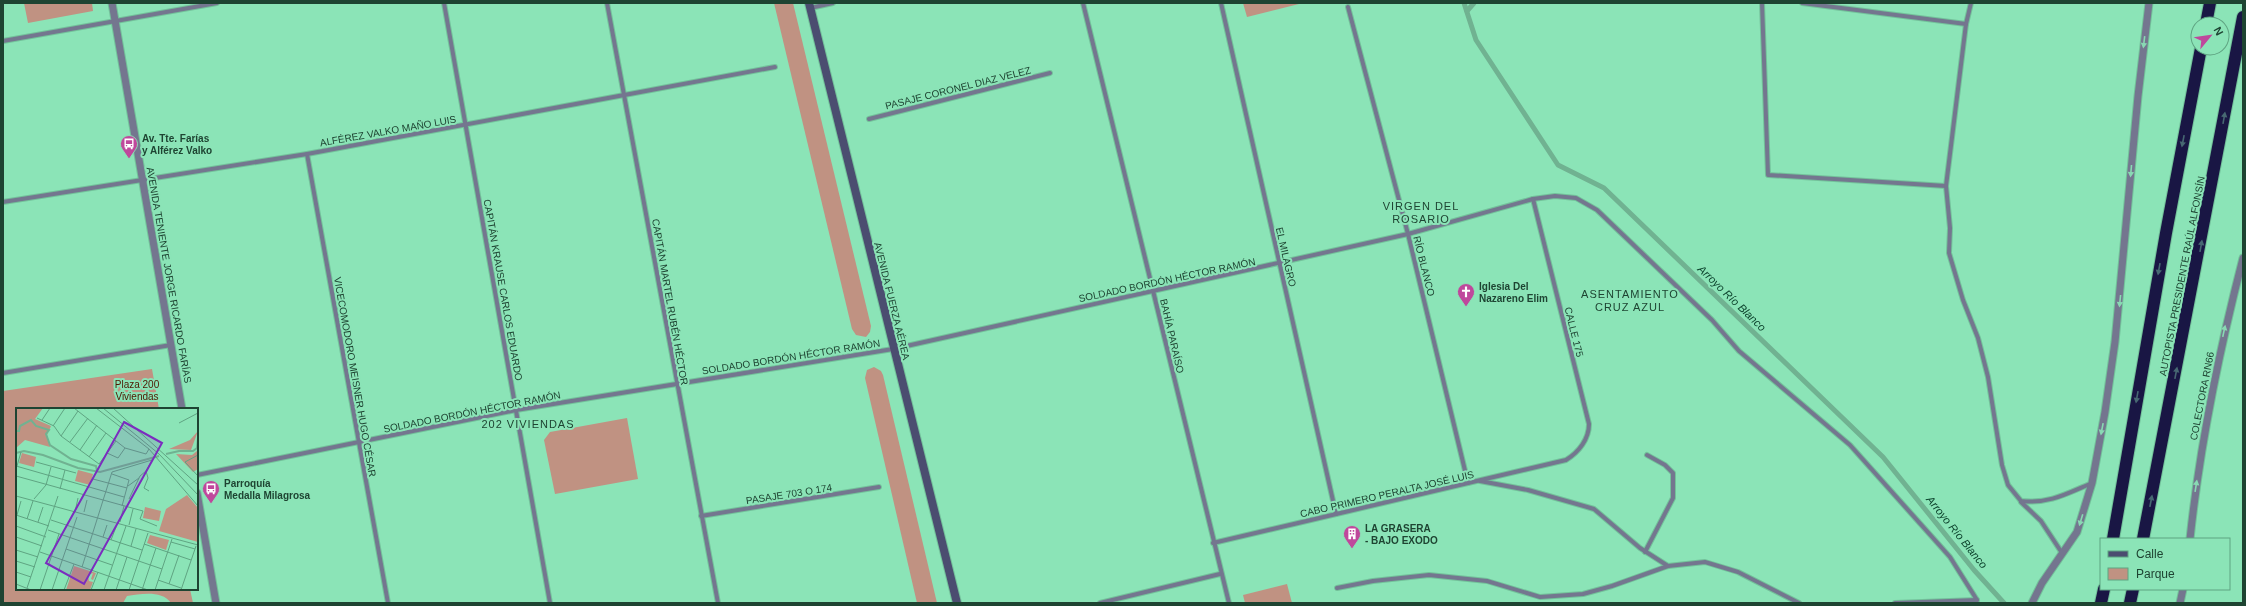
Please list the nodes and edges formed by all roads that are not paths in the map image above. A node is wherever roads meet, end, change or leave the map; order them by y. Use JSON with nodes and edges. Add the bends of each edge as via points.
{"nodes":[{"id":1,"x":112,"y":3,"type":"edge"},
{"id":2,"x":218,"y":3,"type":"edge"},
{"id":3,"x":444,"y":3,"type":"edge"},
{"id":4,"x":608,"y":3,"type":"edge"},
{"id":5,"x":833,"y":3,"type":"edge"},
{"id":6,"x":1083,"y":3,"type":"edge"},
{"id":7,"x":1221,"y":3,"type":"edge"},
{"id":8,"x":1762,"y":3,"type":"edge"},
{"id":9,"x":1802,"y":3,"type":"edge"},
{"id":10,"x":1971,"y":3,"type":"edge"},
{"id":11,"x":2149,"y":3,"type":"edge"},
{"id":12,"x":2210,"y":3,"type":"edge"},
{"id":13,"x":810,"y":5,"type":"edge"},
{"id":14,"x":1348,"y":7,"type":"dead end"},
{"id":15,"x":2208,"y":16,"type":"edge"},
{"id":16,"x":2243,"y":17,"type":"edge"},
{"id":17,"x":115,"y":22,"type":"junction"},
{"id":18,"x":1966,"y":24,"type":"junction"},
{"id":19,"x":3,"y":41,"type":"edge"},
{"id":20,"x":2199,"y":56,"type":"edge"},
{"id":21,"x":775,"y":67,"type":"dead end"},
{"id":22,"x":1050,"y":73,"type":"dead end"},
{"id":23,"x":625,"y":95,"type":"junction"},
{"id":24,"x":869,"y":118,"type":"dead end"},
{"id":25,"x":466,"y":125,"type":"junction"},
{"id":26,"x":307,"y":154,"type":"junction"},
{"id":27,"x":142,"y":178,"type":"junction"},
{"id":28,"x":1946,"y":186,"type":"junction"},
{"id":29,"x":1533,"y":199,"type":"junction"},
{"id":30,"x":3,"y":202,"type":"edge"},
{"id":31,"x":1408,"y":234,"type":"junction"},
{"id":32,"x":2243,"y":258,"type":"edge"},
{"id":33,"x":1280,"y":263,"type":"junction"},
{"id":34,"x":1152,"y":291,"type":"junction"},
{"id":35,"x":171,"y":346,"type":"junction"},
{"id":36,"x":893,"y":349,"type":"junction"},
{"id":37,"x":3,"y":373,"type":"edge"},
{"id":38,"x":677,"y":384,"type":"junction"},
{"id":39,"x":182,"y":408,"type":"edge"},
{"id":40,"x":516,"y":410,"type":"junction"},
{"id":41,"x":359,"y":443,"type":"junction"},
{"id":42,"x":1647,"y":455,"type":"dead end"},
{"id":43,"x":1566,"y":460,"type":"joint"},
{"id":44,"x":198,"y":475,"type":"edge"},
{"id":45,"x":1476,"y":481,"type":"junction"},
{"id":46,"x":1468,"y":483,"type":"junction"},
{"id":47,"x":2092,"y":483,"type":"junction"},
{"id":48,"x":879,"y":487,"type":"dead end"},
{"id":49,"x":198,"y":499,"type":"edge"},
{"id":50,"x":2021,"y":501,"type":"junction"},
{"id":51,"x":1336,"y":514,"type":"junction"},
{"id":52,"x":701,"y":516,"type":"junction"},
{"id":53,"x":2112,"y":538,"type":"edge"},
{"id":54,"x":2144,"y":538,"type":"edge"},
{"id":55,"x":2190,"y":538,"type":"edge"},
{"id":56,"x":1213,"y":543,"type":"junction"},
{"id":57,"x":1645,"y":552,"type":"junction"},
{"id":58,"x":2062,"y":553,"type":"junction"},
{"id":59,"x":1668,"y":566,"type":"junction"},
{"id":60,"x":1220,"y":574,"type":"junction"},
{"id":61,"x":1337,"y":588,"type":"dead end"},
{"id":62,"x":2104,"y":590,"type":"edge"},
{"id":63,"x":2133,"y":590,"type":"edge"},
{"id":64,"x":2183,"y":590,"type":"edge"},
{"id":65,"x":216,"y":603,"type":"edge"},
{"id":66,"x":388,"y":603,"type":"edge"},
{"id":67,"x":550,"y":603,"type":"edge"},
{"id":68,"x":718,"y":603,"type":"edge"},
{"id":69,"x":957,"y":603,"type":"edge"},
{"id":70,"x":1100,"y":603,"type":"edge"},
{"id":71,"x":1228,"y":603,"type":"edge"},
{"id":72,"x":1799,"y":603,"type":"edge"},
{"id":73,"x":1895,"y":603,"type":"edge"},
{"id":74,"x":2032,"y":603,"type":"edge"},
{"id":75,"x":2101,"y":603,"type":"edge"},
{"id":76,"x":2130,"y":603,"type":"edge"},
{"id":77,"x":2180,"y":603,"type":"edge"}],
"edges":[{"from":1,"to":17,"type":"street","name":"AVENIDA TENIENTE JORGE RICARDO FARÍAS"},
{"from":2,"to":17,"type":"street"},
{"from":3,"to":25,"type":"street","name":"CAPITÁN KRAUSE CARLOS EDUARDO"},
{"from":4,"to":23,"type":"street","name":"CAPITÁN MARTEL RUBÉN HÉCTOR"},
{"from":5,"to":13,"type":"street"},
{"from":6,"to":34,"type":"street","name":"BAHÍA PARAÍSO"},
{"from":7,"to":33,"type":"street","name":"EL MILAGRO"},
{"from":8,"to":28,"type":"street","via":[[1768,175]]},
{"from":9,"to":18,"type":"street"},
{"from":10,"to":18,"type":"street"},
{"from":11,"to":47,"type":"street","one_way":true,"via":[[2115,342]]},
{"from":12,"to":15,"type":"highway"},
{"from":13,"to":36,"type":"main road","name":"AVENIDA FUERZA AÉREA"},
{"from":14,"to":31,"type":"street","name":"RÍO BLANCO"},
{"from":54,"to":16,"type":"highway","name":"AUTOPISTA PRESIDENTE RAÚL ALFONSÍN","one_way":true},
{"from":17,"to":19,"type":"street"},
{"from":17,"to":27,"type":"street","name":"AVENIDA TENIENTE JORGE RICARDO FARÍAS"},
{"from":18,"to":28,"type":"street"},
{"from":20,"to":53,"type":"highway","one_way":true,"via":[[2164,240]]},
{"from":21,"to":23,"type":"street","name":"ALFÉREZ VALKO MAÑO LUIS"},
{"from":22,"to":24,"type":"street","name":"PASAJE CORONEL DIAZ VELEZ"},
{"from":23,"to":25,"type":"street","name":"ALFÉREZ VALKO MAÑO LUIS"},
{"from":23,"to":38,"type":"street","name":"CAPITÁN MARTEL RUBÉN HÉCTOR"},
{"from":25,"to":26,"type":"street","name":"ALFÉREZ VALKO MAÑO LUIS"},
{"from":25,"to":40,"type":"street","name":"CAPITÁN KRAUSE CARLOS EDUARDO"},
{"from":26,"to":27,"type":"street","name":"ALFÉREZ VALKO MAÑO LUIS"},
{"from":26,"to":41,"type":"street","name":"VICECOMODORO MEISNER HUGO CÉSAR"},
{"from":27,"to":30,"type":"street","name":"ALFÉREZ VALKO MAÑO LUIS"},
{"from":27,"to":35,"type":"street","name":"AVENIDA TENIENTE JORGE RICARDO FARÍAS"},
{"from":28,"to":50,"type":"street","via":[[1950,228],[1949,254],[1978,338],[1988,377],[2002,465],[2008,485]]},
{"from":29,"to":31,"type":"street","name":"SOLDADO BORDÓN HÉCTOR RAMÓN"},
{"from":29,"to":43,"type":"street","name":"CALLE 175","via":[[1589,424],[1589,433],[1576,454]]},
{"from":29,"to":73,"type":"street","name":"SOLDADO BORDÓN HÉCTOR RAMÓN","via":[[1555,196],[1576,198],[1597,210],[1712,320],[1739,351],[1850,445],[1950,557],[1977,600]]},
{"from":31,"to":33,"type":"street","name":"SOLDADO BORDÓN HÉCTOR RAMÓN"},
{"from":31,"to":46,"type":"street","name":"RÍO BLANCO"},
{"from":55,"to":32,"type":"street","name":"COLECTORA RN66","one_way":true,"via":[[2204,434],[2224,329]]},
{"from":33,"to":34,"type":"street","name":"SOLDADO BORDÓN HÉCTOR RAMÓN"},
{"from":33,"to":51,"type":"street","name":"EL MILAGRO"},
{"from":34,"to":36,"type":"street","name":"SOLDADO BORDÓN HÉCTOR RAMÓN"},
{"from":34,"to":56,"type":"street","name":"BAHÍA PARAÍSO"},
{"from":35,"to":37,"type":"street"},
{"from":35,"to":39,"type":"street","name":"AVENIDA TENIENTE JORGE RICARDO FARÍAS"},
{"from":36,"to":38,"type":"street","name":"SOLDADO BORDÓN HÉCTOR RAMÓN"},
{"from":36,"to":69,"type":"main road","name":"AVENIDA FUERZA AÉREA"},
{"from":38,"to":40,"type":"street","name":"SOLDADO BORDÓN HÉCTOR RAMÓN"},
{"from":38,"to":52,"type":"street","name":"CAPITÁN MARTEL RUBÉN HÉCTOR"},
{"from":40,"to":41,"type":"street","name":"SOLDADO BORDÓN HÉCTOR RAMÓN"},
{"from":40,"to":67,"type":"street","name":"CAPITÁN KRAUSE CARLOS EDUARDO"},
{"from":41,"to":44,"type":"street","name":"SOLDADO BORDÓN HÉCTOR RAMÓN"},
{"from":41,"to":66,"type":"street","name":"VICECOMODORO MEISNER HUGO CÉSAR"},
{"from":42,"to":57,"type":"street","via":[[1665,465],[1673,473],[1673,498]]},
{"from":43,"to":45,"type":"street","name":"CABO PRIMERO PERALTA JOSÉ LUIS"},
{"from":45,"to":46,"type":"street","name":"CABO PRIMERO PERALTA JOSÉ LUIS"},
{"from":45,"to":57,"type":"street","via":[[1528,490],[1594,509]]},
{"from":46,"to":51,"type":"street","name":"CABO PRIMERO PERALTA JOSÉ LUIS"},
{"from":47,"to":50,"type":"street","via":[[2036,503]]},
{"from":47,"to":58,"type":"street","one_way":true,"via":[[2077,532]]},
{"from":48,"to":52,"type":"street","name":"PASAJE 703 O 174"},
{"from":49,"to":65,"type":"street"},
{"from":50,"to":58,"type":"street","via":[[2050,532]]},
{"from":51,"to":56,"type":"street","name":"CABO PRIMERO PERALTA JOSÉ LUIS"},
{"from":52,"to":68,"type":"street","name":"CAPITÁN MARTEL RUBÉN HÉCTOR"},
{"from":56,"to":60,"type":"street","name":"BAHÍA PARAÍSO"},
{"from":57,"to":59,"type":"street"},
{"from":58,"to":74,"type":"street"},
{"from":59,"to":61,"type":"street","via":[[1612,586],[1576,594],[1540,597],[1487,581],[1429,575]]},
{"from":59,"to":72,"type":"street","via":[[1705,562],[1738,572]]},
{"from":60,"to":70,"type":"street"},
{"from":60,"to":71,"type":"street","name":"BAHÍA PARAÍSO"},
{"from":62,"to":75,"type":"highway"},
{"from":63,"to":76,"type":"highway"},
{"from":64,"to":77,"type":"street"}]}
